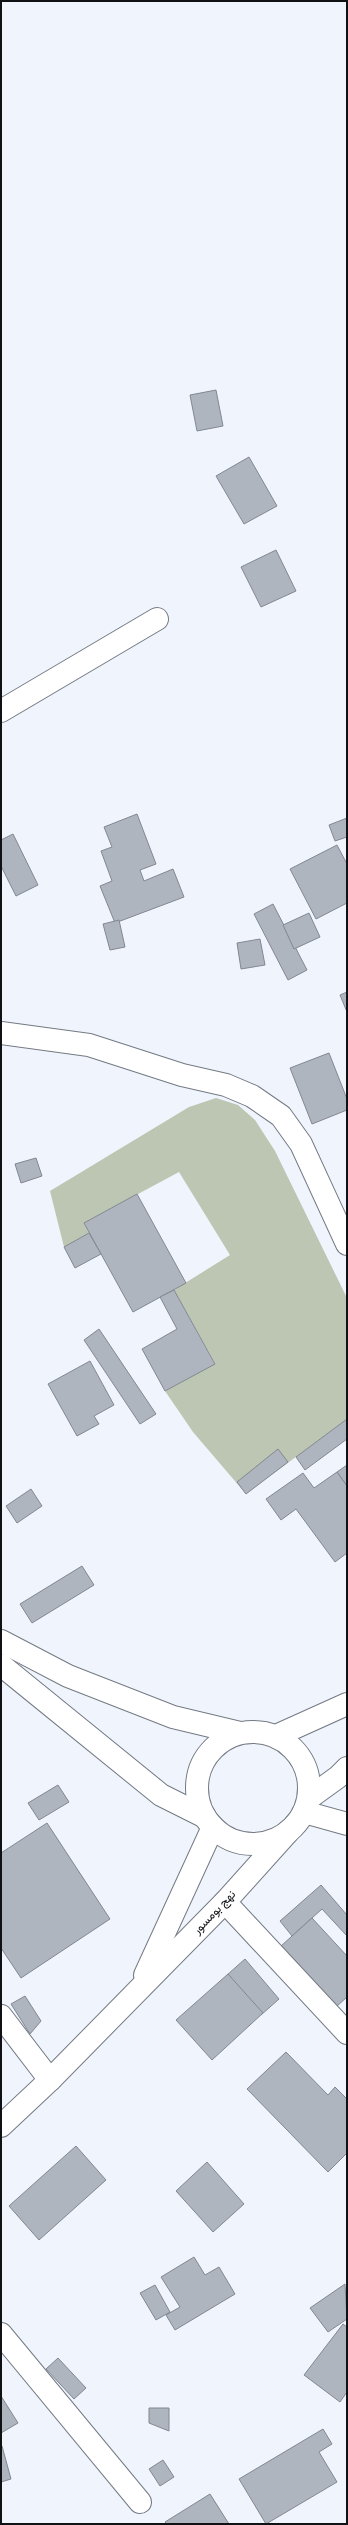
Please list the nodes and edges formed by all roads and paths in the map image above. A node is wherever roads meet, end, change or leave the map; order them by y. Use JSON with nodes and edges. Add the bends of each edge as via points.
{"nodes":[{"id":1,"x":157,"y":619,"type":"dead end"},
{"id":2,"x":1,"y":711,"type":"edge"},
{"id":3,"x":2,"y":1028,"type":"edge"},
{"id":4,"x":347,"y":1244,"type":"edge"},
{"id":5,"x":1,"y":1641,"type":"edge"},
{"id":6,"x":1,"y":1665,"type":"edge"},
{"id":7,"x":347,"y":1704,"type":"edge"},
{"id":8,"x":240,"y":1733,"type":"junction"},
{"id":9,"x":276,"y":1736,"type":"junction"},
{"id":10,"x":347,"y":1768,"type":"edge"},
{"id":11,"x":306,"y":1805,"type":"junction"},
{"id":12,"x":209,"y":1822,"type":"junction"},
{"id":13,"x":347,"y":1824,"type":"edge"},
{"id":14,"x":288,"y":1832,"type":"junction"},
{"id":15,"x":225,"y":1902,"type":"junction"},
{"id":16,"x":138,"y":1990,"type":"junction"},
{"id":17,"x":1,"y":2016,"type":"edge"},
{"id":18,"x":347,"y":2033,"type":"edge"},
{"id":19,"x":50,"y":2080,"type":"junction"},
{"id":20,"x":1,"y":2126,"type":"edge"},
{"id":21,"x":1,"y":2334,"type":"edge"},
{"id":22,"x":140,"y":2502,"type":"dead end"}],
"edges":[{"from":1,"to":2,"type":"main road"},
{"from":3,"to":4,"type":"main road","via":[[89,1045],[182,1075],[226,1085],[252,1096],[281,1116],[301,1144]]},
{"from":5,"to":8,"type":"main road","via":[[68,1676],[172,1717]]},
{"from":6,"to":12,"type":"main road","via":[[161,1794]]},
{"from":7,"to":9,"type":"main road"},
{"from":8,"to":9,"type":"main road","via":[[258,1732]]},
{"from":8,"to":12,"type":"main road","via":[[220,1742],[206,1757],[198,1777],[198,1798]]},
{"from":9,"to":11,"type":"main road","via":[[291,1747],[303,1761],[309,1779]]},
{"from":10,"to":11,"type":"main road"},
{"from":11,"to":13,"type":"main road"},
{"from":11,"to":14,"type":"main road"},
{"from":12,"to":14,"type":"main road","via":[[229,1838],[249,1844],[270,1842]]},
{"from":12,"to":16,"type":"main road","name":"نهج بومسور"},
{"from":14,"to":15,"type":"main road","name":"نهج بومسور"},
{"from":15,"to":16,"type":"main road","name":"نهج بومسور"},
{"from":15,"to":18,"type":"main road"},
{"from":16,"to":19,"type":"main road","name":"نهج بومسور"},
{"from":17,"to":19,"type":"main road"},
{"from":19,"to":20,"type":"main road","name":"نهج بومسور"},
{"from":21,"to":22,"type":"main road"}]}
